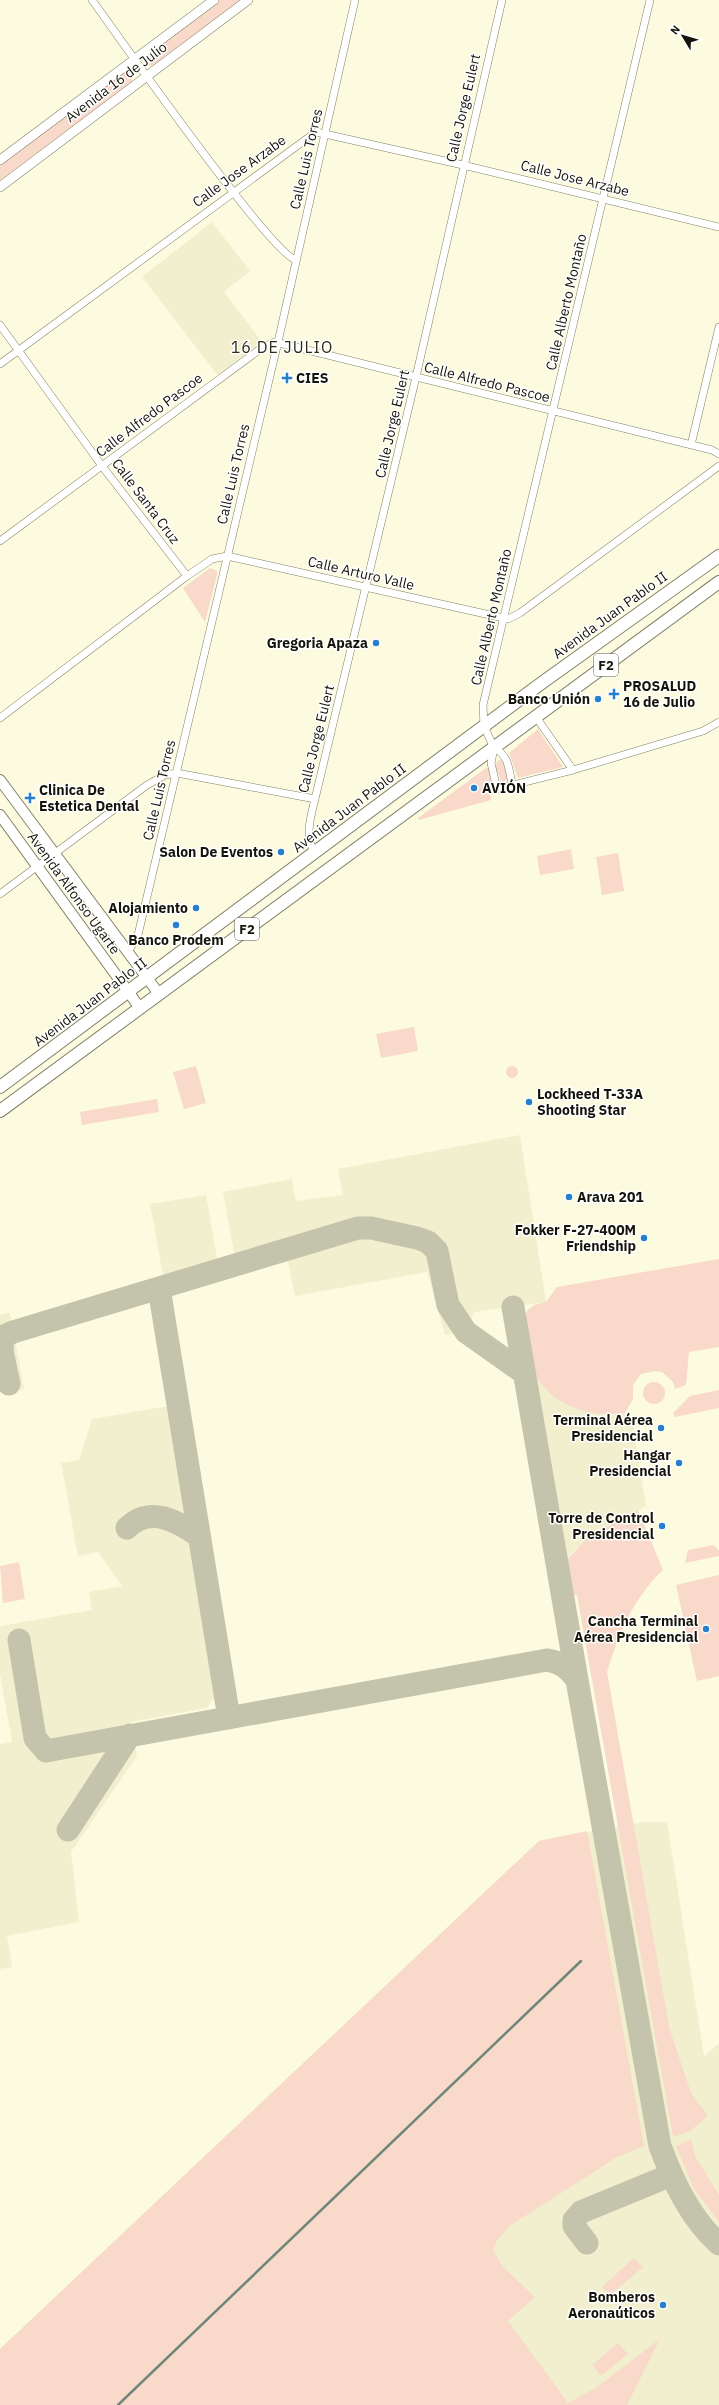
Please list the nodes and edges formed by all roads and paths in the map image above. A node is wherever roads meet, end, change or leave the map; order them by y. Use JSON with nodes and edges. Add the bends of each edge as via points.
{"nodes":[{"id":1,"x":92,"y":0,"type":"edge"},
{"id":2,"x":214,"y":0,"type":"edge"},
{"id":3,"x":248,"y":0,"type":"edge"},
{"id":4,"x":355,"y":0,"type":"edge"},
{"id":5,"x":502,"y":0,"type":"edge"},
{"id":6,"x":650,"y":0,"type":"edge"},
{"id":7,"x":136,"y":59,"type":"junction"},
{"id":8,"x":148,"y":75,"type":"junction"},
{"id":9,"x":325,"y":133,"type":"junction"},
{"id":10,"x":0,"y":160,"type":"edge"},
{"id":11,"x":463,"y":165,"type":"junction"},
{"id":12,"x":0,"y":187,"type":"edge"},
{"id":13,"x":233,"y":192,"type":"junction"},
{"id":14,"x":604,"y":199,"type":"junction"},
{"id":15,"x":719,"y":227,"type":"edge"},
{"id":16,"x":296,"y":260,"type":"junction"},
{"id":17,"x":0,"y":325,"type":"edge"},
{"id":18,"x":719,"y":326,"type":"edge"},
{"id":19,"x":278,"y":342,"type":"junction"},
{"id":20,"x":19,"y":350,"type":"junction"},
{"id":21,"x":0,"y":364,"type":"edge"},
{"id":22,"x":416,"y":377,"type":"junction"},
{"id":23,"x":554,"y":413,"type":"junction"},
{"id":24,"x":691,"y":446,"type":"junction"},
{"id":25,"x":719,"y":454,"type":"edge"},
{"id":26,"x":102,"y":466,"type":"junction"},
{"id":27,"x":719,"y":466,"type":"edge"},
{"id":28,"x":0,"y":541,"type":"edge"},
{"id":29,"x":227,"y":556,"type":"junction"},
{"id":30,"x":719,"y":556,"type":"edge"},
{"id":31,"x":187,"y":576,"type":"junction"},
{"id":32,"x":719,"y":582,"type":"edge"},
{"id":33,"x":367,"y":587,"type":"junction"},
{"id":34,"x":504,"y":619,"type":"junction"},
{"id":35,"x":536,"y":717,"type":"junction"},
{"id":36,"x":0,"y":718,"type":"edge"},
{"id":37,"x":719,"y":722,"type":"edge"},
{"id":38,"x":484,"y":726,"type":"junction"},
{"id":39,"x":494,"y":748,"type":"junction"},
{"id":40,"x":573,"y":770,"type":"junction"},
{"id":41,"x":177,"y":773,"type":"junction"},
{"id":42,"x":0,"y":780,"type":"edge"},
{"id":43,"x":512,"y":784,"type":"junction"},
{"id":44,"x":315,"y":799,"type":"junction"},
{"id":45,"x":0,"y":815,"type":"edge"},
{"id":46,"x":55,"y":853,"type":"junction"},
{"id":47,"x":315,"y":853,"type":"junction"},
{"id":48,"x":37,"y":866,"type":"junction"},
{"id":49,"x":0,"y":894,"type":"edge"},
{"id":50,"x":128,"y":952,"type":"junction"},
{"id":51,"x":147,"y":977,"type":"junction"},
{"id":52,"x":129,"y":991,"type":"junction"},
{"id":53,"x":159,"y":994,"type":"junction"},
{"id":54,"x":140,"y":1008,"type":"junction"},
{"id":55,"x":0,"y":1087,"type":"edge"},
{"id":56,"x":0,"y":1111,"type":"edge"}],
"edges":[{"from":1,"to":7,"type":"street"},
{"from":2,"to":7,"type":"street","name":"Avenida 16 de Julio"},
{"from":3,"to":8,"type":"street","name":"Avenida 16 de Julio"},
{"from":4,"to":9,"type":"street","name":"Calle Luis Torres"},
{"from":5,"to":11,"type":"street","name":"Calle Jorge Eulert"},
{"from":6,"to":14,"type":"street","name":"Calle Alberto Montaño"},
{"from":7,"to":8,"type":"street"},
{"from":7,"to":10,"type":"street","name":"Avenida 16 de Julio"},
{"from":8,"to":12,"type":"street","name":"Avenida 16 de Julio"},
{"from":8,"to":13,"type":"street"},
{"from":9,"to":11,"type":"street","name":"Calle Jose Arzabe"},
{"from":9,"to":13,"type":"street","name":"Calle Jose Arzabe","via":[[311,134]]},
{"from":9,"to":16,"type":"street","name":"Calle Luis Torres"},
{"from":11,"to":14,"type":"street","name":"Calle Jose Arzabe"},
{"from":11,"to":22,"type":"street","name":"Calle Jorge Eulert"},
{"from":13,"to":16,"type":"street","via":[[280,250]]},
{"from":13,"to":20,"type":"street","name":"Calle Jose Arzabe"},
{"from":14,"to":15,"type":"street","name":"Calle Jose Arzabe"},
{"from":14,"to":23,"type":"street","name":"Calle Alberto Montaño"},
{"from":16,"to":19,"type":"street","name":"Calle Luis Torres"},
{"from":17,"to":20,"type":"street","name":"Calle Santa Cruz"},
{"from":18,"to":24,"type":"street"},
{"from":19,"to":22,"type":"street","name":"Calle Alfredo Pascoe"},
{"from":19,"to":26,"type":"street","name":"Calle Alfredo Pascoe","via":[[263,347]]},
{"from":19,"to":29,"type":"street","name":"Calle Luis Torres"},
{"from":20,"to":21,"type":"street","name":"Calle Jose Arzabe"},
{"from":20,"to":26,"type":"street","name":"Calle Santa Cruz"},
{"from":22,"to":23,"type":"street","name":"Calle Alfredo Pascoe"},
{"from":22,"to":33,"type":"street","name":"Calle Jorge Eulert"},
{"from":23,"to":24,"type":"street","name":"Calle Alfredo Pascoe"},
{"from":23,"to":34,"type":"street","name":"Calle Alberto Montaño"},
{"from":24,"to":25,"type":"street","name":"Calle Alfredo Pascoe"},
{"from":26,"to":28,"type":"street","name":"Calle Alfredo Pascoe"},
{"from":26,"to":31,"type":"street","name":"Calle Santa Cruz"},
{"from":27,"to":34,"type":"street","via":[[520,613]]},
{"from":29,"to":31,"type":"street","name":"Calle Arturo Valle","via":[[212,559]]},
{"from":29,"to":33,"type":"street","name":"Calle Arturo Valle"},
{"from":29,"to":41,"type":"street","name":"Calle Luis Torres"},
{"from":30,"to":38,"type":"highway","name":"Avenida Juan Pablo II","number":"F2"},
{"from":31,"to":36,"type":"street","name":"Calle Arturo Valle"},
{"from":32,"to":35,"type":"highway","number":"F2"},
{"from":33,"to":34,"type":"street","name":"Calle Arturo Valle"},
{"from":33,"to":44,"type":"street","name":"Calle Jorge Eulert"},
{"from":34,"to":38,"type":"street","name":"Calle Alberto Montaño","via":[[483,705]]},
{"from":35,"to":39,"type":"highway","number":"F2"},
{"from":35,"to":40,"type":"street"},
{"from":37,"to":40,"type":"street","via":[[703,730]]},
{"from":38,"to":39,"type":"street","name":"Calle Alberto Montaño"},
{"from":38,"to":47,"type":"highway","name":"Avenida Juan Pablo II","number":"F2"},
{"from":39,"to":43,"type":"street","via":[[507,760]]},
{"from":39,"to":43,"type":"street","via":[[492,763],[497,789]]},
{"from":39,"to":53,"type":"highway","number":"F2"},
{"from":40,"to":43,"type":"street"},
{"from":41,"to":44,"type":"street"},
{"from":41,"to":46,"type":"street","via":[[165,775],[147,785]]},
{"from":41,"to":50,"type":"street","name":"Calle Luis Torres","via":[[138,936]]},
{"from":42,"to":46,"type":"main road","name":"Avenida Alfonso Ugarte"},
{"from":44,"to":47,"type":"street","name":"Calle Jorge Eulert","via":[[309,833],[311,847]]},
{"from":45,"to":48,"type":"main road","name":"Avenida Alfonso Ugarte"},
{"from":46,"to":48,"type":"street"},
{"from":46,"to":50,"type":"main road","name":"Avenida Alfonso Ugarte"},
{"from":47,"to":51,"type":"highway","name":"Avenida Juan Pablo II","number":"F2"},
{"from":48,"to":49,"type":"street"},
{"from":48,"to":52,"type":"main road","name":"Avenida Alfonso Ugarte"},
{"from":50,"to":51,"type":"main road","name":"Avenida Alfonso Ugarte"},
{"from":51,"to":52,"type":"highway","name":"Avenida Juan Pablo II","number":"F2"},
{"from":51,"to":53,"type":"main road","name":"Avenida Alfonso Ugarte"},
{"from":52,"to":54,"type":"main road","name":"Avenida Alfonso Ugarte"},
{"from":52,"to":55,"type":"highway","name":"Avenida Juan Pablo II","number":"F2"},
{"from":53,"to":54,"type":"highway","number":"F2"},
{"from":54,"to":56,"type":"highway","number":"F2"}]}
